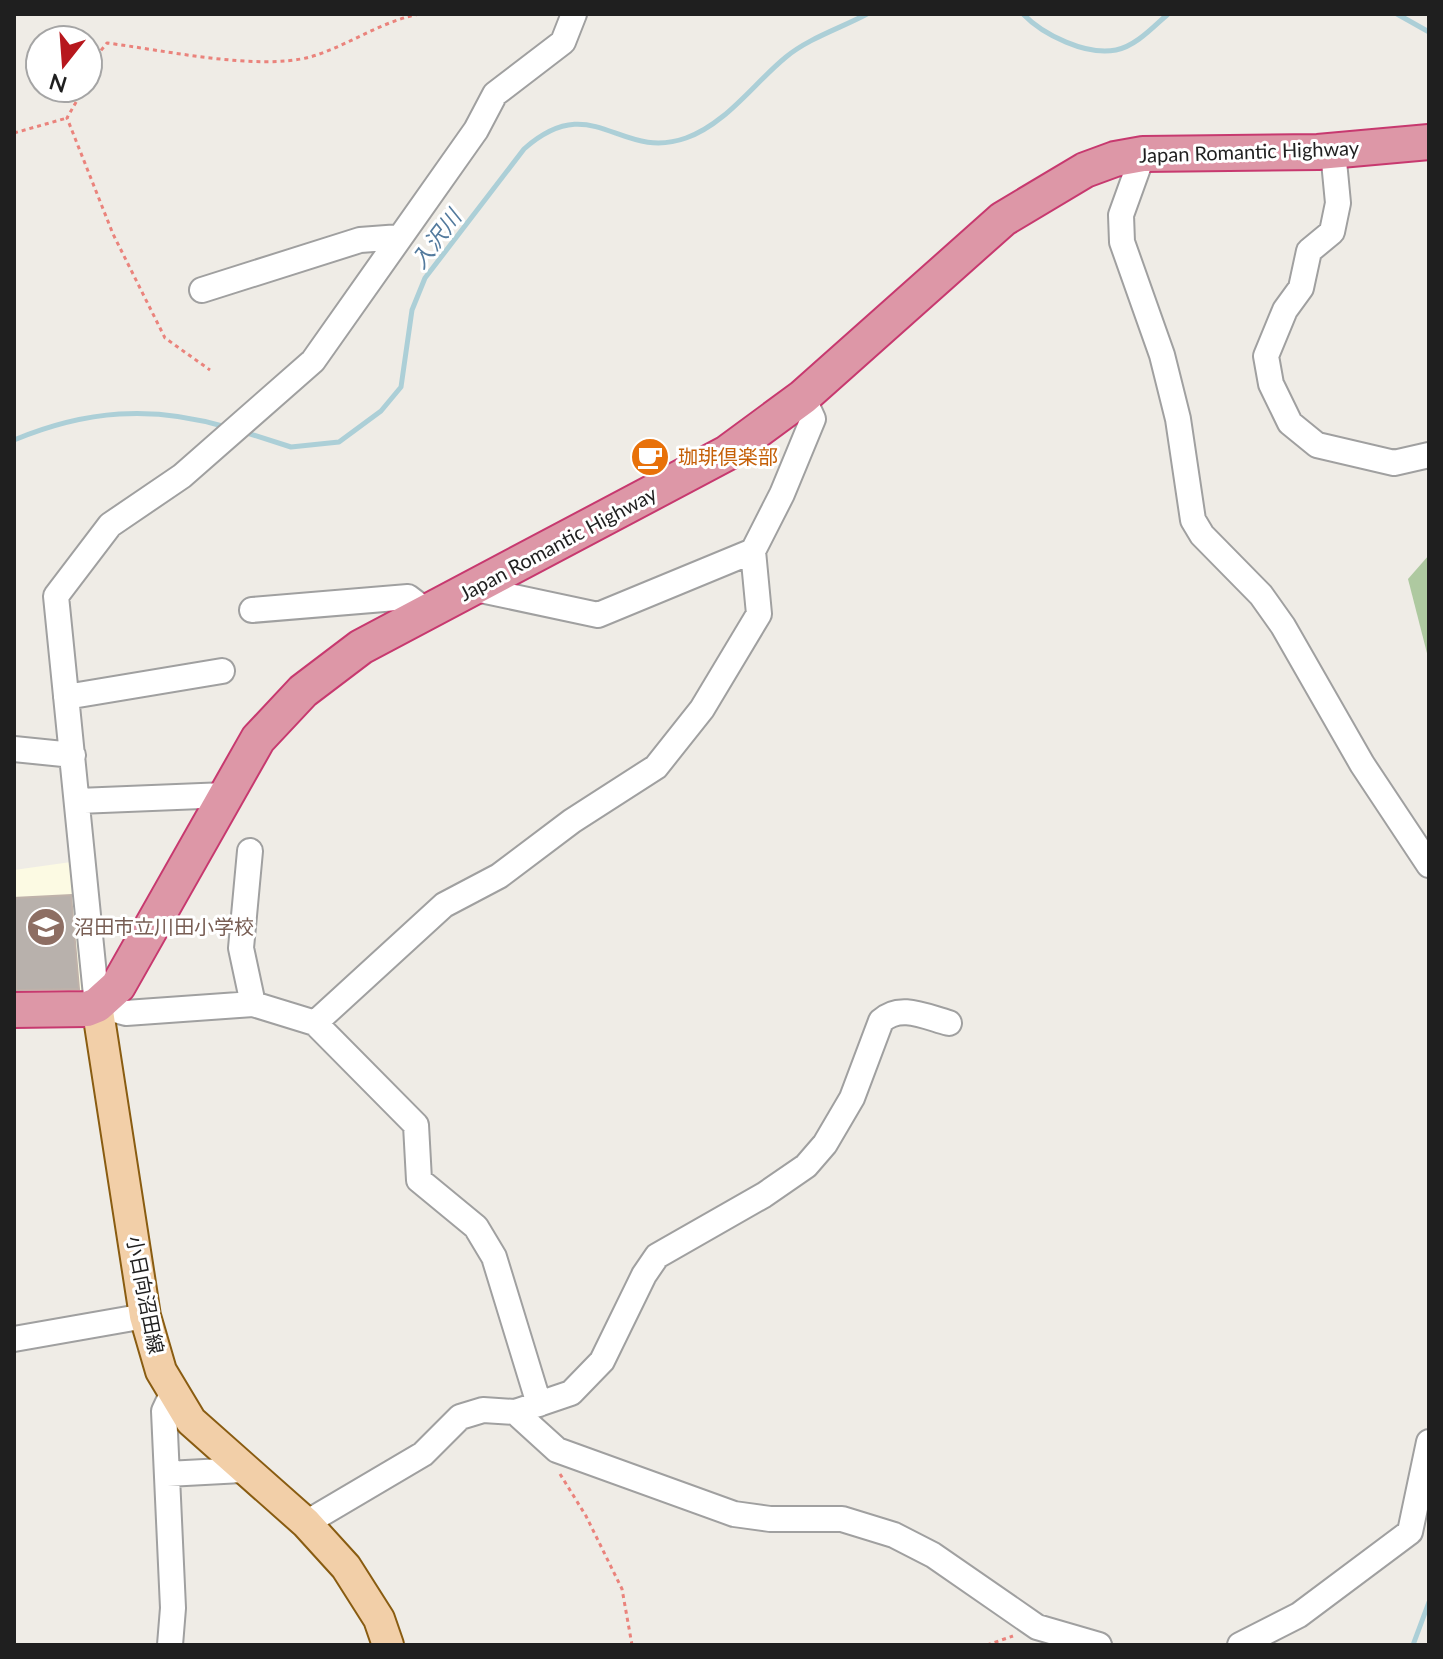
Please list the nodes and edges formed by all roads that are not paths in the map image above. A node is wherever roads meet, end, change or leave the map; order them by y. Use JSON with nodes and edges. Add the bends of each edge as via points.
{"nodes":[{"id":1,"x":574,"y":14,"type":"edge"},
{"id":2,"x":1429,"y":142,"type":"edge"},
{"id":3,"x":1333,"y":151,"type":"junction"},
{"id":4,"x":1143,"y":154,"type":"junction"},
{"id":5,"x":400,"y":237,"type":"junction"},
{"id":6,"x":202,"y":290,"type":"dead end"},
{"id":7,"x":803,"y":397,"type":"junction"},
{"id":8,"x":1429,"y":455,"type":"edge"},
{"id":9,"x":753,"y":551,"type":"junction"},
{"id":10,"x":476,"y":589,"type":"junction"},
{"id":11,"x":252,"y":610,"type":"dead end"},
{"id":12,"x":429,"y":613,"type":"junction"},
{"id":13,"x":222,"y":671,"type":"dead end"},
{"id":14,"x":66,"y":697,"type":"junction"},
{"id":15,"x":14,"y":749,"type":"edge"},
{"id":16,"x":73,"y":755,"type":"junction"},
{"id":17,"x":226,"y":795,"type":"junction"},
{"id":18,"x":78,"y":801,"type":"junction"},
{"id":19,"x":250,"y":851,"type":"dead end"},
{"id":20,"x":1429,"y":865,"type":"edge"},
{"id":21,"x":253,"y":1004,"type":"junction"},
{"id":22,"x":97,"y":1005,"type":"junction"},
{"id":23,"x":14,"y":1010,"type":"edge"},
{"id":24,"x":315,"y":1023,"type":"junction"},
{"id":25,"x":949,"y":1023,"type":"dead end"},
{"id":26,"x":145,"y":1316,"type":"junction"},
{"id":27,"x":14,"y":1339,"type":"edge"},
{"id":28,"x":172,"y":1394,"type":"junction"},
{"id":29,"x":539,"y":1404,"type":"junction"},
{"id":30,"x":515,"y":1412,"type":"junction"},
{"id":31,"x":1429,"y":1442,"type":"edge"},
{"id":32,"x":242,"y":1470,"type":"junction"},
{"id":33,"x":167,"y":1474,"type":"junction"},
{"id":34,"x":306,"y":1523,"type":"junction"},
{"id":35,"x":170,"y":1645,"type":"edge"},
{"id":36,"x":388,"y":1645,"type":"edge"},
{"id":37,"x":1099,"y":1645,"type":"edge"},
{"id":38,"x":1240,"y":1645,"type":"edge"}],
"edges":[{"from":1,"to":5,"type":"street","via":[[563,42],[495,94],[476,130]]},
{"from":2,"to":3,"type":"highway","name":"Japan Romantic Highway"},
{"from":3,"to":4,"type":"highway","name":"Japan Romantic Highway"},
{"from":3,"to":8,"type":"street","via":[[1338,203],[1332,232],[1309,251],[1301,288],[1285,310],[1266,356],[1271,384],[1290,423],[1317,445],[1394,463]]},
{"from":4,"to":7,"type":"highway","name":"Japan Romantic Highway","via":[[1085,170],[1003,219]]},
{"from":4,"to":20,"type":"street","via":[[1121,215],[1122,242],[1162,355],[1193,520],[1283,626],[1362,764]]},
{"from":5,"to":6,"type":"street","via":[[360,240]]},
{"from":5,"to":14,"type":"street","via":[[313,361],[182,476],[110,525],[56,596]]},
{"from":7,"to":9,"type":"street","via":[[813,419]]},
{"from":7,"to":10,"type":"highway","name":"Japan Romantic Highway","via":[[727,453]]},
{"from":9,"to":10,"type":"street","via":[[598,615]]},
{"from":9,"to":24,"type":"street","via":[[759,614],[702,709],[656,767],[499,876],[444,905]]},
{"from":10,"to":12,"type":"highway","name":"Japan Romantic Highway"},
{"from":11,"to":12,"type":"street","via":[[408,597]]},
{"from":12,"to":17,"type":"highway","name":"Japan Romantic Highway","via":[[361,647],[303,691],[258,739]]},
{"from":13,"to":14,"type":"street"},
{"from":14,"to":16,"type":"street"},
{"from":15,"to":16,"type":"street"},
{"from":16,"to":18,"type":"street"},
{"from":17,"to":18,"type":"street"},
{"from":17,"to":22,"type":"highway","name":"Japan Romantic Highway","via":[[130,967]]},
{"from":18,"to":22,"type":"street"},
{"from":19,"to":21,"type":"street","via":[[241,948]]},
{"from":21,"to":22,"type":"street","via":[[126,1013]]},
{"from":21,"to":24,"type":"street"},
{"from":22,"to":23,"type":"highway"},
{"from":22,"to":26,"type":"main road","name":"小日向沼田線"},
{"from":24,"to":29,"type":"street","via":[[416,1125],[419,1180],[476,1227],[494,1257]]},
{"from":25,"to":29,"type":"street","via":[[904,1011],[881,1021],[852,1098],[806,1166],[657,1256],[602,1361],[571,1393]]},
{"from":26,"to":27,"type":"street"},
{"from":26,"to":28,"type":"main road","name":"小日向沼田線"},
{"from":28,"to":32,"type":"main road","name":"小日向沼田線","via":[[191,1421]]},
{"from":28,"to":33,"type":"street","via":[[164,1411]]},
{"from":29,"to":30,"type":"street"},
{"from":30,"to":34,"type":"street","via":[[483,1410],[460,1417],[423,1454]]},
{"from":30,"to":37,"type":"street","via":[[557,1450],[734,1514],[842,1519],[894,1535],[933,1555],[1037,1627]]},
{"from":31,"to":38,"type":"street","via":[[1410,1532],[1299,1615]]},
{"from":32,"to":33,"type":"street"},
{"from":32,"to":34,"type":"main road","name":"小日向沼田線"},
{"from":33,"to":35,"type":"street"},
{"from":34,"to":36,"type":"main road","name":"小日向沼田線","via":[[346,1567],[379,1619]]}]}
